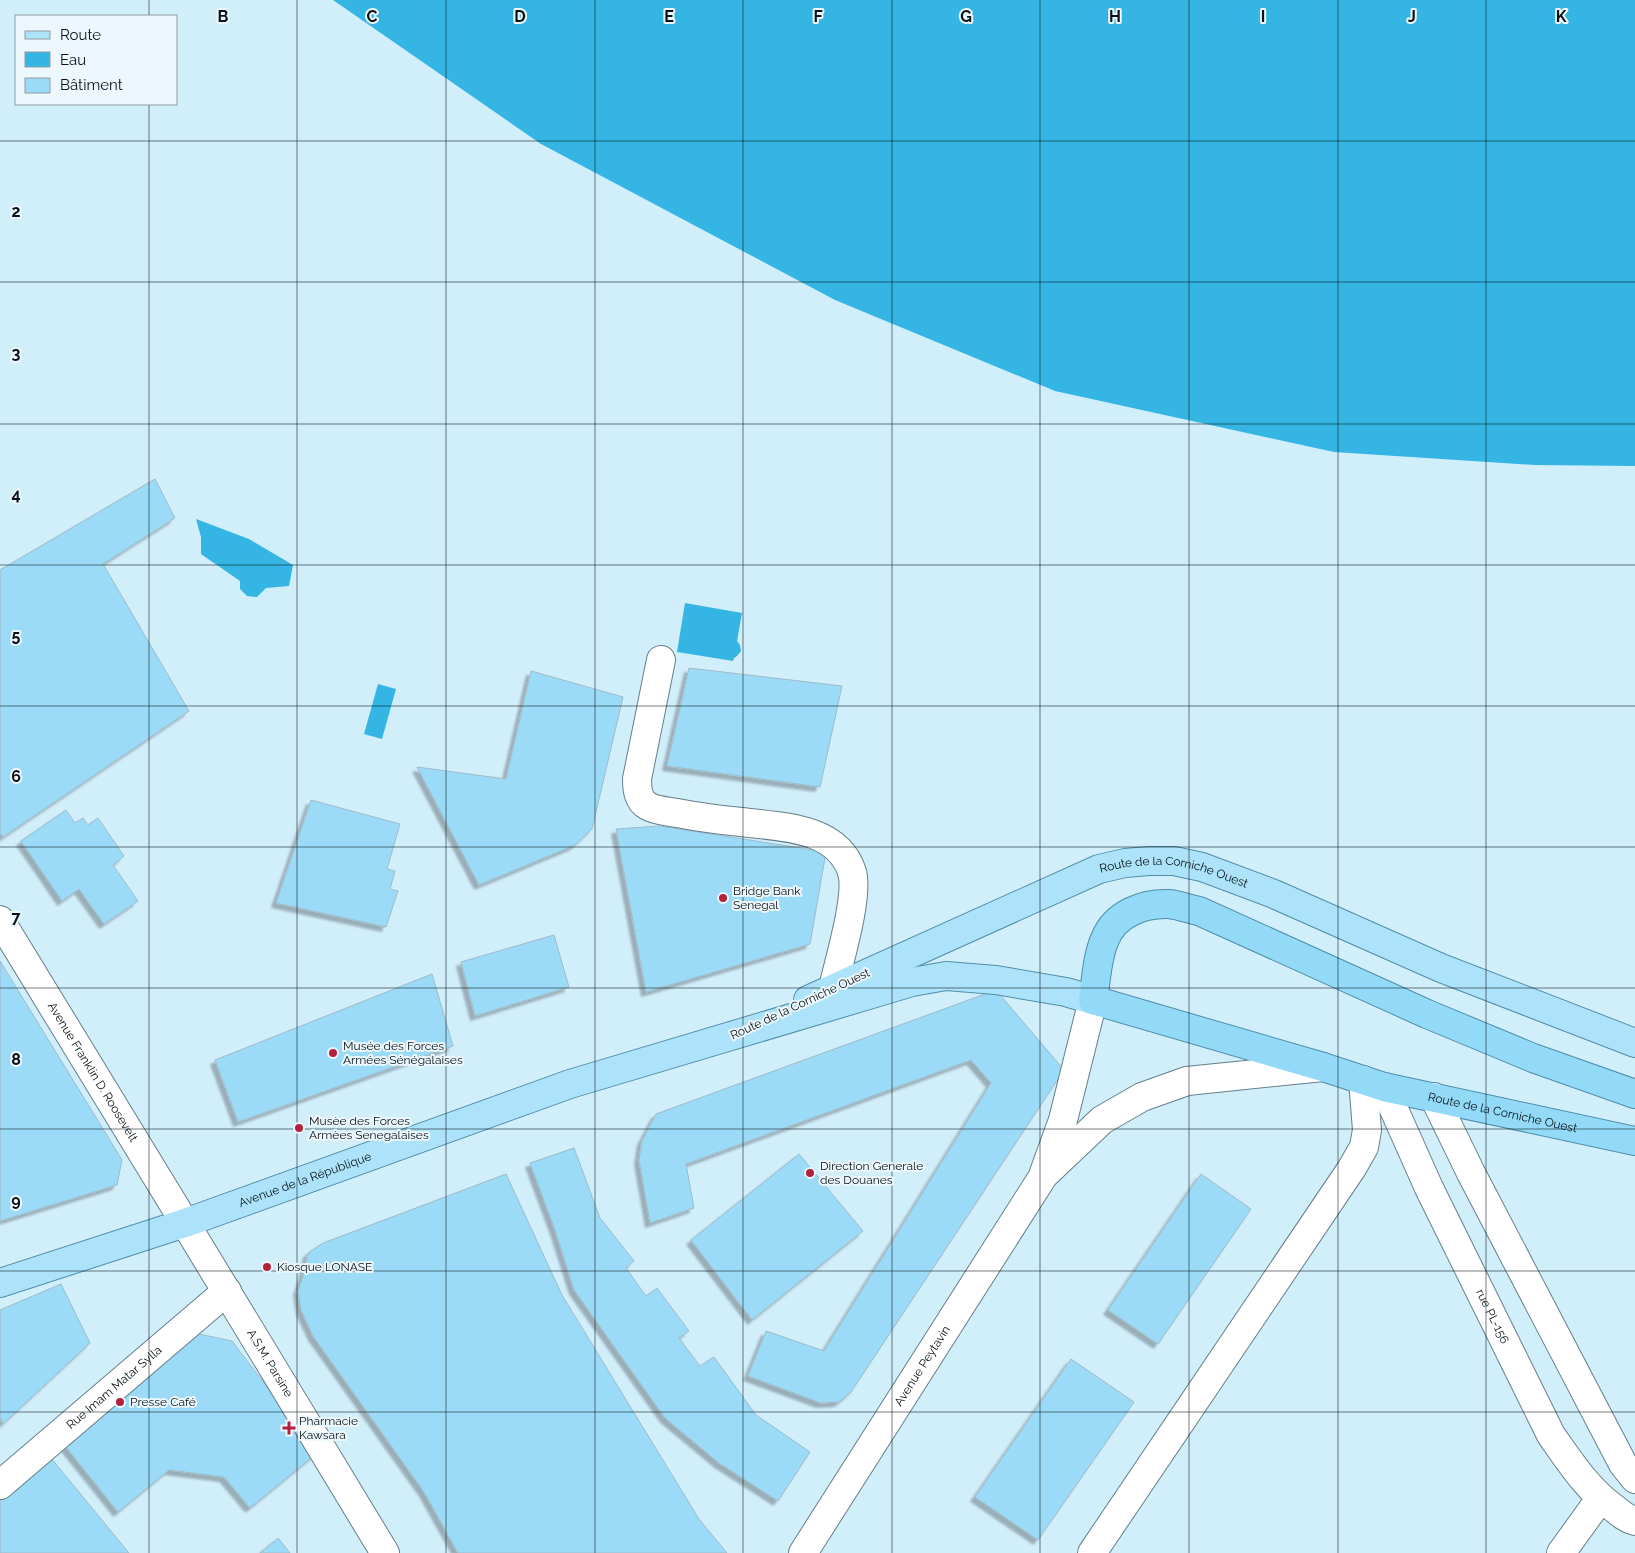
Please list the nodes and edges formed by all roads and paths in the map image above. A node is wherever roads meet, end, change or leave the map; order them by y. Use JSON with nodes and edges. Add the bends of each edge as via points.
{"nodes":[{"id":1,"x":660,"y":660,"type":"dead end"},
{"id":2,"x":0,"y":920,"type":"edge"},
{"id":3,"x":833,"y":988,"type":"junction"},
{"id":4,"x":1093,"y":1000,"type":"junction"},
{"id":5,"x":726,"y":1038,"type":"junction"},
{"id":6,"x":1635,"y":1043,"type":"edge"},
{"id":7,"x":1323,"y":1067,"type":"junction"},
{"id":8,"x":1374,"y":1084,"type":"junction"},
{"id":9,"x":1635,"y":1094,"type":"edge"},
{"id":10,"x":1434,"y":1098,"type":"junction"},
{"id":11,"x":1635,"y":1141,"type":"edge"},
{"id":12,"x":1042,"y":1178,"type":"junction"},
{"id":13,"x":185,"y":1223,"type":"junction"},
{"id":14,"x":0,"y":1283,"type":"edge"},
{"id":15,"x":227,"y":1291,"type":"junction"},
{"id":16,"x":1635,"y":1479,"type":"edge"},
{"id":17,"x":0,"y":1485,"type":"edge"},
{"id":18,"x":1600,"y":1499,"type":"junction"},
{"id":19,"x":1635,"y":1521,"type":"edge"},
{"id":20,"x":385,"y":1553,"type":"edge"},
{"id":21,"x":803,"y":1553,"type":"edge"},
{"id":22,"x":1092,"y":1553,"type":"edge"},
{"id":23,"x":1561,"y":1553,"type":"edge"}],
"edges":[{"from":1,"to":3,"type":"street","via":[[637,779],[639,798],[647,806],[661,810],[798,829],[821,837],[841,853],[852,872],[854,894]]},
{"from":2,"to":13,"type":"street","name":"Avenue Franklin D. Roosevelt"},
{"from":3,"to":5,"type":"main road","name":"Route de la Corniche Ouest"},
{"from":3,"to":6,"type":"main road","name":"Route de la Corniche Ouest","via":[[1099,869],[1125,863],[1174,862],[1202,867],[1274,894],[1441,968]]},
{"from":4,"to":5,"type":"main road","name":"Route de la Corniche Ouest","via":[[996,980],[946,976],[912,982]]},
{"from":4,"to":7,"type":"highway","name":"Route de la Corniche Ouest"},
{"from":4,"to":9,"type":"highway","via":[[1104,940],[1110,928],[1128,913],[1146,906],[1169,904],[1199,911],[1533,1058]]},
{"from":4,"to":12,"type":"street","via":[[1063,1120]]},
{"from":5,"to":13,"type":"main road","name":"Avenue de la République","via":[[570,1084]]},
{"from":7,"to":8,"type":"highway","name":"Route de la Corniche Ouest"},
{"from":7,"to":12,"type":"street","via":[[1187,1081],[1142,1097],[1102,1120]]},
{"from":8,"to":10,"type":"highway","name":"Route de la Corniche Ouest"},
{"from":8,"to":18,"type":"street","name":"rue PL-156","via":[[1551,1435]]},
{"from":8,"to":22,"type":"street","via":[[1364,1147],[1352,1168]]},
{"from":10,"to":11,"type":"highway","name":"Route de la Corniche Ouest"},
{"from":10,"to":16,"type":"street","via":[[1623,1464]]},
{"from":12,"to":21,"type":"street","name":"Avenue Peytavin"},
{"from":13,"to":14,"type":"main road","name":"Avenue de la République"},
{"from":13,"to":15,"type":"street","name":"A.S.M. Parsine"},
{"from":15,"to":17,"type":"street","name":"Rue Imam Matar Sylla"},
{"from":15,"to":20,"type":"street","name":"A.S.M. Parsine"},
{"from":18,"to":19,"type":"street","name":"rue PL-156"},
{"from":18,"to":23,"type":"street"}]}
